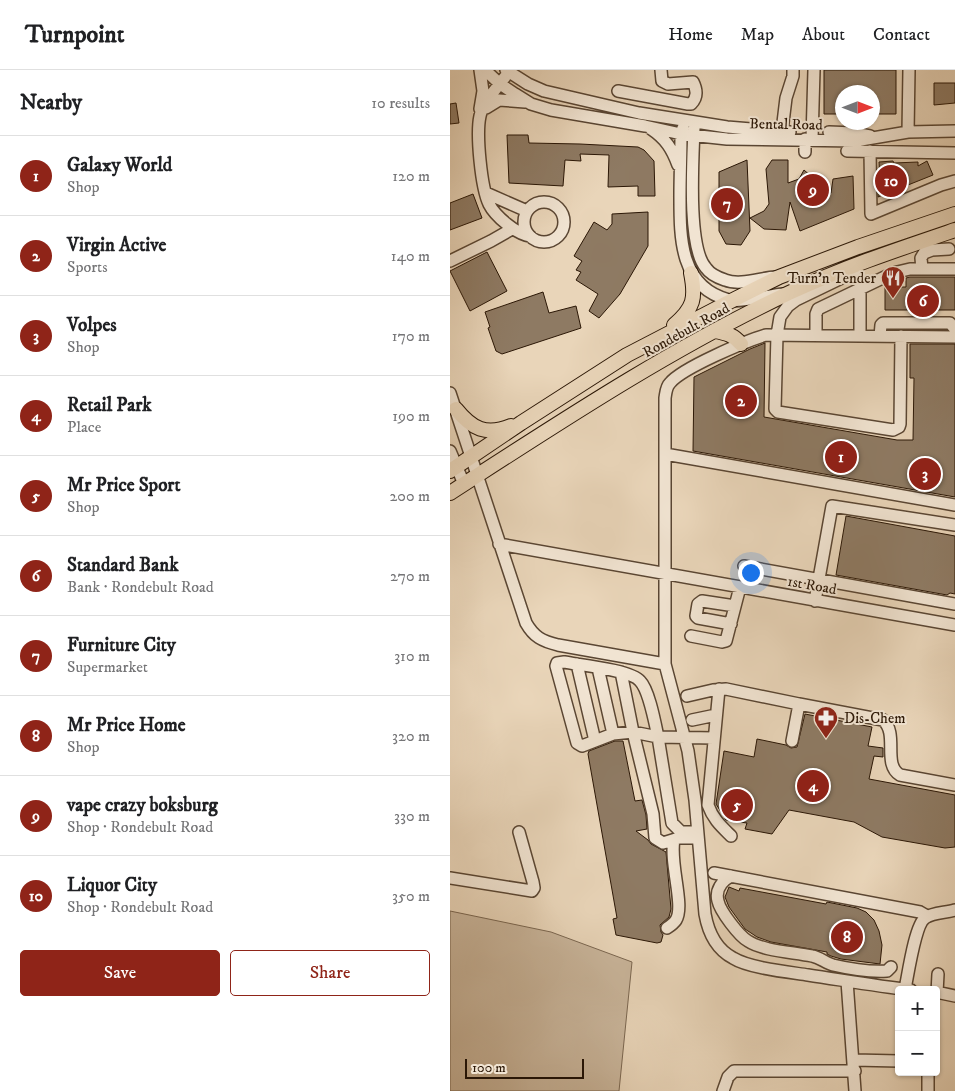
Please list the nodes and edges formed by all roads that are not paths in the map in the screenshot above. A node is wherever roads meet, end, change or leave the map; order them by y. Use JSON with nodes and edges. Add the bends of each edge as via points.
{"nodes":[{"id":1,"x":480,"y":70,"type":"edge"},
{"id":2,"x":485,"y":70,"type":"edge"},
{"id":3,"x":662,"y":70,"type":"edge"},
{"id":4,"x":694,"y":70,"type":"edge"},
{"id":5,"x":793,"y":70,"type":"edge"},
{"id":6,"x":814,"y":70,"type":"edge"},
{"id":7,"x":909,"y":70,"type":"edge"},
{"id":8,"x":507,"y":71,"type":"edge"},
{"id":9,"x":693,"y":82,"type":"junction"},
{"id":10,"x":500,"y":84,"type":"junction"},
{"id":11,"x":618,"y":91,"type":"dead end"},
{"id":12,"x":531,"y":104,"type":"junction"},
{"id":13,"x":481,"y":114,"type":"junction"},
{"id":14,"x":783,"y":115,"type":"junction"},
{"id":15,"x":690,"y":120,"type":"junction"},
{"id":16,"x":645,"y":126,"type":"junction"},
{"id":17,"x":955,"y":131,"type":"edge"},
{"id":18,"x":908,"y":132,"type":"junction"},
{"id":19,"x":756,"y":133,"type":"junction"},
{"id":20,"x":681,"y":134,"type":"junction"},
{"id":21,"x":694,"y":135,"type":"junction"},
{"id":22,"x":781,"y":136,"type":"junction"},
{"id":23,"x":810,"y":137,"type":"junction"},
{"id":24,"x":727,"y":139,"type":"junction"},
{"id":25,"x":847,"y":151,"type":"dead end"},
{"id":26,"x":870,"y":151,"type":"junction"},
{"id":27,"x":805,"y":152,"type":"dead end"},
{"id":28,"x":955,"y":153,"type":"edge"},
{"id":29,"x":694,"y":160,"type":"junction"},
{"id":30,"x":680,"y":172,"type":"junction"},
{"id":31,"x":955,"y":181,"type":"edge"},
{"id":32,"x":486,"y":193,"type":"junction"},
{"id":33,"x":527,"y":211,"type":"junction"},
{"id":34,"x":955,"y":214,"type":"edge"},
{"id":35,"x":512,"y":229,"type":"junction"},
{"id":36,"x":955,"y":230,"type":"edge"},
{"id":37,"x":530,"y":236,"type":"junction"},
{"id":38,"x":903,"y":248,"type":"junction"},
{"id":39,"x":949,"y":249,"type":"dead end"},
{"id":40,"x":450,"y":261,"type":"edge"},
{"id":41,"x":922,"y":269,"type":"junction"},
{"id":42,"x":955,"y":269,"type":"edge"},
{"id":43,"x":692,"y":273,"type":"junction"},
{"id":44,"x":779,"y":277,"type":"junction"},
{"id":45,"x":860,"y":288,"type":"junction"},
{"id":46,"x":789,"y":293,"type":"junction"},
{"id":47,"x":732,"y":301,"type":"junction"},
{"id":48,"x":955,"y":329,"type":"edge"},
{"id":49,"x":715,"y":330,"type":"junction"},
{"id":50,"x":777,"y":335,"type":"junction"},
{"id":51,"x":816,"y":335,"type":"junction"},
{"id":52,"x":860,"y":336,"type":"junction"},
{"id":53,"x":880,"y":336,"type":"junction"},
{"id":54,"x":902,"y":336,"type":"junction"},
{"id":55,"x":955,"y":337,"type":"edge"},
{"id":56,"x":658,"y":338,"type":"junction"},
{"id":57,"x":741,"y":344,"type":"junction"},
{"id":58,"x":450,"y":393,"type":"edge"},
{"id":59,"x":456,"y":409,"type":"junction"},
{"id":60,"x":521,"y":423,"type":"junction"},
{"id":61,"x":450,"y":451,"type":"edge"},
{"id":62,"x":665,"y":454,"type":"junction"},
{"id":63,"x":471,"y":458,"type":"junction"},
{"id":64,"x":453,"y":469,"type":"edge"},
{"id":65,"x":478,"y":476,"type":"junction"},
{"id":66,"x":464,"y":484,"type":"junction"},
{"id":67,"x":450,"y":493,"type":"edge"},
{"id":68,"x":955,"y":505,"type":"edge"},
{"id":69,"x":955,"y":525,"type":"edge"},
{"id":70,"x":499,"y":544,"type":"junction"},
{"id":71,"x":744,"y":566,"type":"dead end"},
{"id":72,"x":664,"y":572,"type":"junction"},
{"id":73,"x":820,"y":579,"type":"junction"},
{"id":74,"x":740,"y":588,"type":"junction"},
{"id":75,"x":815,"y":601,"type":"junction"},
{"id":76,"x":955,"y":604,"type":"edge"},
{"id":77,"x":735,"y":606,"type":"junction"},
{"id":78,"x":725,"y":623,"type":"junction"},
{"id":79,"x":955,"y":625,"type":"edge"},
{"id":80,"x":691,"y":636,"type":"dead end"},
{"id":81,"x":577,"y":664,"type":"junction"},
{"id":82,"x":665,"y":664,"type":"junction"},
{"id":83,"x":598,"y":668,"type":"junction"},
{"id":84,"x":621,"y":672,"type":"junction"},
{"id":85,"x":719,"y":689,"type":"junction"},
{"id":86,"x":687,"y":696,"type":"dead end"},
{"id":87,"x":799,"y":704,"type":"junction"},
{"id":88,"x":716,"y":715,"type":"junction"},
{"id":89,"x":692,"y":720,"type":"dead end"},
{"id":90,"x":633,"y":732,"type":"junction"},
{"id":91,"x":613,"y":734,"type":"junction"},
{"id":92,"x":658,"y":737,"type":"junction"},
{"id":93,"x":684,"y":737,"type":"junction"},
{"id":94,"x":714,"y":738,"type":"junction"},
{"id":95,"x":595,"y":741,"type":"junction"},
{"id":96,"x":792,"y":741,"type":"dead end"},
{"id":97,"x":955,"y":785,"type":"edge"},
{"id":98,"x":674,"y":830,"type":"junction"},
{"id":99,"x":519,"y":832,"type":"dead end"},
{"id":100,"x":698,"y":835,"type":"junction"},
{"id":101,"x":731,"y":836,"type":"dead end"},
{"id":102,"x":714,"y":873,"type":"dead end"},
{"id":103,"x":731,"y":876,"type":"junction"},
{"id":104,"x":450,"y":878,"type":"edge"},
{"id":105,"x":955,"y":910,"type":"edge"},
{"id":106,"x":927,"y":916,"type":"junction"},
{"id":107,"x":667,"y":928,"type":"dead end"},
{"id":108,"x":891,"y":967,"type":"dead end"},
{"id":109,"x":938,"y":974,"type":"dead end"},
{"id":110,"x":847,"y":981,"type":"junction"},
{"id":111,"x":906,"y":986,"type":"edge"},
{"id":112,"x":937,"y":986,"type":"edge"},
{"id":113,"x":895,"y":988,"type":"edge"},
{"id":114,"x":940,"y":993,"type":"edge"},
{"id":115,"x":955,"y":996,"type":"edge"},
{"id":116,"x":895,"y":1061,"type":"edge"},
{"id":117,"x":854,"y":1066,"type":"junction"},
{"id":118,"x":928,"y":1076,"type":"edge"},
{"id":119,"x":723,"y":1091,"type":"edge"},
{"id":120,"x":856,"y":1091,"type":"edge"},
{"id":121,"x":928,"y":1091,"type":"edge"}],
"edges":[{"from":1,"to":13,"type":"street","via":[[483,83]]},
{"from":2,"to":10,"type":"street","name":"Bental Road"},
{"from":3,"to":9,"type":"street","via":[[662,81],[668,84]]},
{"from":4,"to":9,"type":"street"},
{"from":5,"to":14,"type":"street"},
{"from":6,"to":23,"type":"street"},
{"from":7,"to":18,"type":"street"},
{"from":8,"to":10,"type":"street"},
{"from":8,"to":15,"type":"street","name":"Bental Road","via":[[544,91],[639,113]]},
{"from":9,"to":11,"type":"street","via":[[690,96],[682,103]]},
{"from":10,"to":12,"type":"street","name":"Bental Road"},
{"from":10,"to":13,"type":"street"},
{"from":12,"to":13,"type":"street","via":[[499,100],[487,106]]},
{"from":12,"to":16,"type":"street","name":"Bental Road","via":[[572,115]]},
{"from":13,"to":32,"type":"street","via":[[479,153]]},
{"from":14,"to":19,"type":"street"},
{"from":14,"to":22,"type":"street"},
{"from":15,"to":19,"type":"street","name":"Bental Road"},
{"from":15,"to":20,"type":"street"},
{"from":15,"to":21,"type":"street"},
{"from":16,"to":20,"type":"street","name":"Bental Road"},
{"from":16,"to":30,"type":"street","via":[[672,148]]},
{"from":17,"to":18,"type":"street","name":"Bental Road"},
{"from":18,"to":23,"type":"street","name":"Bental Road","via":[[854,141]]},
{"from":19,"to":22,"type":"street","name":"Bental Road"},
{"from":19,"to":24,"type":"street","name":"Bental Road"},
{"from":20,"to":21,"type":"street","name":"Bental Road"},
{"from":20,"to":30,"type":"street"},
{"from":21,"to":24,"type":"street","name":"Bental Road"},
{"from":21,"to":29,"type":"street"},
{"from":22,"to":23,"type":"street","name":"Bental Road"},
{"from":23,"to":27,"type":"street"},
{"from":24,"to":29,"type":"street","via":[[709,142]]},
{"from":25,"to":26,"type":"street"},
{"from":26,"to":28,"type":"street"},
{"from":26,"to":31,"type":"street","via":[[871,214]]},
{"from":29,"to":44,"type":"street","via":[[694,241],[705,268],[727,281]]},
{"from":30,"to":43,"type":"street","via":[[680,232]]},
{"from":32,"to":33,"type":"street"},
{"from":32,"to":35,"type":"street","via":[[492,208]]},
{"from":33,"to":37,"type":"street","via":[[525,227]]},
{"from":33,"to":37,"type":"street","via":[[536,203],[548,202],[559,208],[565,219],[562,232],[553,240],[541,242]]},
{"from":34,"to":44,"type":"main road","name":"Rondebult Road"},
{"from":35,"to":37,"type":"street"},
{"from":35,"to":40,"type":"street"},
{"from":36,"to":38,"type":"main road","name":"Rondebult Road"},
{"from":38,"to":46,"type":"main road","name":"Rondebult Road"},
{"from":38,"to":50,"type":"street","via":[[796,300],[780,317]]},
{"from":39,"to":41,"type":"street","via":[[924,253]]},
{"from":41,"to":42,"type":"street"},
{"from":41,"to":45,"type":"street","via":[[892,273]]},
{"from":43,"to":47,"type":"street","via":[[704,288]]},
{"from":43,"to":56,"type":"main road","via":[[691,306]]},
{"from":44,"to":47,"type":"main road","name":"Rondebult Road"},
{"from":45,"to":51,"type":"street","via":[[818,309]]},
{"from":45,"to":52,"type":"street"},
{"from":46,"to":47,"type":"street"},
{"from":46,"to":49,"type":"main road","name":"Rondebult Road"},
{"from":47,"to":56,"type":"main road","name":"Rondebult Road"},
{"from":48,"to":53,"type":"street","via":[[950,323],[884,323]]},
{"from":49,"to":57,"type":"main road","via":[[736,337]]},
{"from":49,"to":65,"type":"main road","name":"Rondebult Road","via":[[604,394]]},
{"from":50,"to":51,"type":"street"},
{"from":50,"to":54,"type":"street","via":[[776,410],[893,430],[900,424]]},
{"from":50,"to":57,"type":"street","via":[[766,335]]},
{"from":51,"to":52,"type":"street"},
{"from":52,"to":53,"type":"street"},
{"from":53,"to":54,"type":"street"},
{"from":54,"to":55,"type":"street"},
{"from":56,"to":60,"type":"main road","name":"Rondebult Road"},
{"from":57,"to":62,"type":"street","via":[[691,368],[668,384],[664,398]]},
{"from":58,"to":59,"type":"street"},
{"from":59,"to":60,"type":"main road","via":[[466,422],[481,430],[496,431]]},
{"from":59,"to":63,"type":"street"},
{"from":60,"to":63,"type":"main road","name":"Rondebult Road"},
{"from":61,"to":64,"type":"street"},
{"from":62,"to":68,"type":"street"},
{"from":62,"to":72,"type":"street"},
{"from":63,"to":64,"type":"main road","name":"Rondebult Road"},
{"from":63,"to":65,"type":"street"},
{"from":64,"to":66,"type":"street"},
{"from":65,"to":66,"type":"main road","name":"Rondebult Road"},
{"from":65,"to":70,"type":"street"},
{"from":66,"to":67,"type":"main road","name":"Rondebult Road"},
{"from":69,"to":73,"type":"street","via":[[832,506]]},
{"from":70,"to":72,"type":"street","name":"1st Road"},
{"from":70,"to":82,"type":"street","via":[[526,623],[537,638],[566,647]]},
{"from":71,"to":73,"type":"street"},
{"from":72,"to":74,"type":"street","name":"1st Road"},
{"from":72,"to":82,"type":"street"},
{"from":73,"to":75,"type":"street"},
{"from":73,"to":76,"type":"street"},
{"from":74,"to":75,"type":"street","name":"1st Road"},
{"from":74,"to":77,"type":"street"},
{"from":75,"to":79,"type":"street","name":"1st Road"},
{"from":77,"to":78,"type":"street"},
{"from":77,"to":78,"type":"street","via":[[699,602],[698,618]]},
{"from":78,"to":80,"type":"street","via":[[715,640]]},
{"from":81,"to":83,"type":"street"},
{"from":81,"to":95,"type":"street"},
{"from":81,"to":95,"type":"street","via":[[559,662],[556,666],[577,744],[582,746]]},
{"from":82,"to":93,"type":"street"},
{"from":83,"to":84,"type":"street"},
{"from":83,"to":91,"type":"street"},
{"from":84,"to":90,"type":"street"},
{"from":84,"to":92,"type":"street","via":[[640,680]]},
{"from":85,"to":86,"type":"street"},
{"from":85,"to":87,"type":"street"},
{"from":85,"to":88,"type":"street"},
{"from":87,"to":96,"type":"street"},
{"from":87,"to":97,"type":"street","via":[[883,720],[890,729],[892,764],[896,773]]},
{"from":88,"to":89,"type":"street"},
{"from":88,"to":94,"type":"street"},
{"from":90,"to":91,"type":"street"},
{"from":90,"to":92,"type":"street"},
{"from":90,"to":98,"type":"street","via":[[653,814],[661,826]]},
{"from":91,"to":95,"type":"street"},
{"from":92,"to":93,"type":"street"},
{"from":92,"to":98,"type":"street"},
{"from":93,"to":94,"type":"street"},
{"from":93,"to":100,"type":"street"},
{"from":94,"to":101,"type":"street","via":[[708,805],[716,821]]},
{"from":98,"to":100,"type":"street","via":[[679,838]]},
{"from":98,"to":107,"type":"street","via":[[672,856],[678,913],[677,919]]},
{"from":99,"to":104,"type":"street","via":[[533,882],[532,891]]},
{"from":100,"to":110,"type":"street","via":[[708,928],[726,954],[738,961],[777,970]]},
{"from":102,"to":103,"type":"street"},
{"from":103,"to":106,"type":"street","via":[[920,912]]},
{"from":103,"to":108,"type":"street","via":[[724,880],[717,892],[718,904],[748,941],[763,947],[815,956],[832,965],[874,972],[887,971]]},
{"from":105,"to":106,"type":"street"},
{"from":106,"to":111,"type":"street","via":[[922,920],[914,943]]},
{"from":109,"to":112,"type":"street"},
{"from":110,"to":113,"type":"street"},
{"from":110,"to":117,"type":"street"},
{"from":114,"to":115,"type":"street"},
{"from":116,"to":117,"type":"street"},
{"from":117,"to":119,"type":"street","via":[[734,1072],[728,1077]]},
{"from":117,"to":120,"type":"street"},
{"from":118,"to":121,"type":"street"}]}
